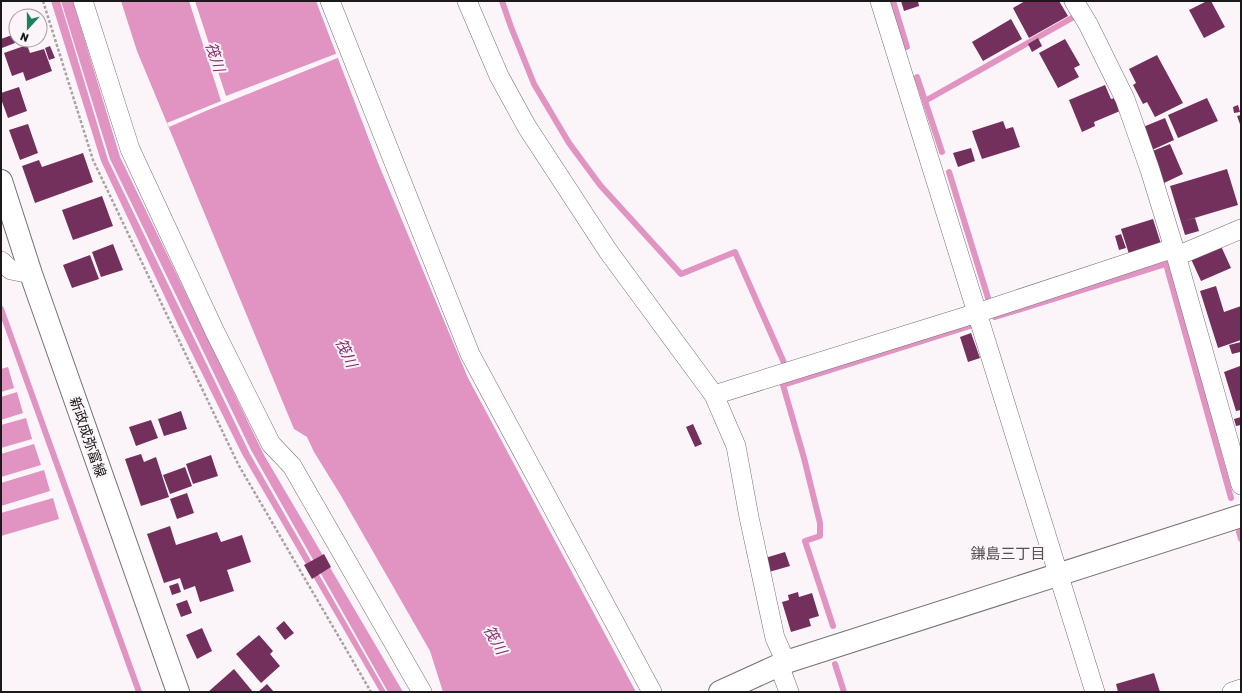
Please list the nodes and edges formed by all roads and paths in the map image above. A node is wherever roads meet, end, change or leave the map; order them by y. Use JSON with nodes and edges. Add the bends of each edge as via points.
{"nodes":[{"id":1,"x":44,"y":1,"type":"edge"},
{"id":2,"x":83,"y":1,"type":"edge"},
{"id":3,"x":330,"y":1,"type":"edge"},
{"id":4,"x":467,"y":1,"type":"edge"},
{"id":5,"x":880,"y":1,"type":"edge"},
{"id":6,"x":1074,"y":1,"type":"edge"},
{"id":7,"x":1,"y":181,"type":"edge"},
{"id":8,"x":1241,"y":229,"type":"edge"},
{"id":9,"x":1176,"y":252,"type":"junction"},
{"id":10,"x":1,"y":261,"type":"edge"},
{"id":11,"x":31,"y":274,"type":"junction"},
{"id":12,"x":977,"y":313,"type":"junction"},
{"id":13,"x":714,"y":395,"type":"junction"},
{"id":14,"x":1241,"y":486,"type":"edge"},
{"id":15,"x":1241,"y":516,"type":"edge"},
{"id":16,"x":1058,"y":575,"type":"junction"},
{"id":17,"x":783,"y":663,"type":"junction"},
{"id":18,"x":1241,"y":689,"type":"edge"},
{"id":19,"x":178,"y":692,"type":"edge"},
{"id":20,"x":371,"y":692,"type":"edge"},
{"id":21,"x":422,"y":692,"type":"edge"},
{"id":22,"x":652,"y":692,"type":"edge"},
{"id":23,"x":720,"y":692,"type":"edge"},
{"id":24,"x":789,"y":692,"type":"edge"},
{"id":25,"x":1095,"y":692,"type":"edge"},
{"id":26,"x":1232,"y":692,"type":"edge"}],
"edges":[{"from":1,"to":20,"type":"path","via":[[93,160],[238,464]]},
{"from":2,"to":21,"type":"street","via":[[130,149],[215,332],[271,444],[292,466]]},
{"from":3,"to":22,"type":"street","via":[[470,354]]},
{"from":4,"to":13,"type":"street","via":[[498,76],[527,127],[608,251]]},
{"from":5,"to":12,"type":"street"},
{"from":6,"to":9,"type":"street","via":[[1125,99]]},
{"from":7,"to":11,"type":"street","name":"新政成弥富線"},
{"from":8,"to":9,"type":"street"},
{"from":9,"to":12,"type":"street"},
{"from":9,"to":14,"type":"street"},
{"from":10,"to":11,"type":"street","via":[[12,270]]},
{"from":11,"to":19,"type":"street","name":"新政成弥富線"},
{"from":12,"to":13,"type":"street"},
{"from":12,"to":16,"type":"street"},
{"from":13,"to":17,"type":"street","via":[[736,446],[775,638]]},
{"from":15,"to":16,"type":"street"},
{"from":16,"to":17,"type":"street"},
{"from":16,"to":25,"type":"street"},
{"from":17,"to":23,"type":"street"},
{"from":17,"to":24,"type":"street"},
{"from":18,"to":26,"type":"street"}]}
